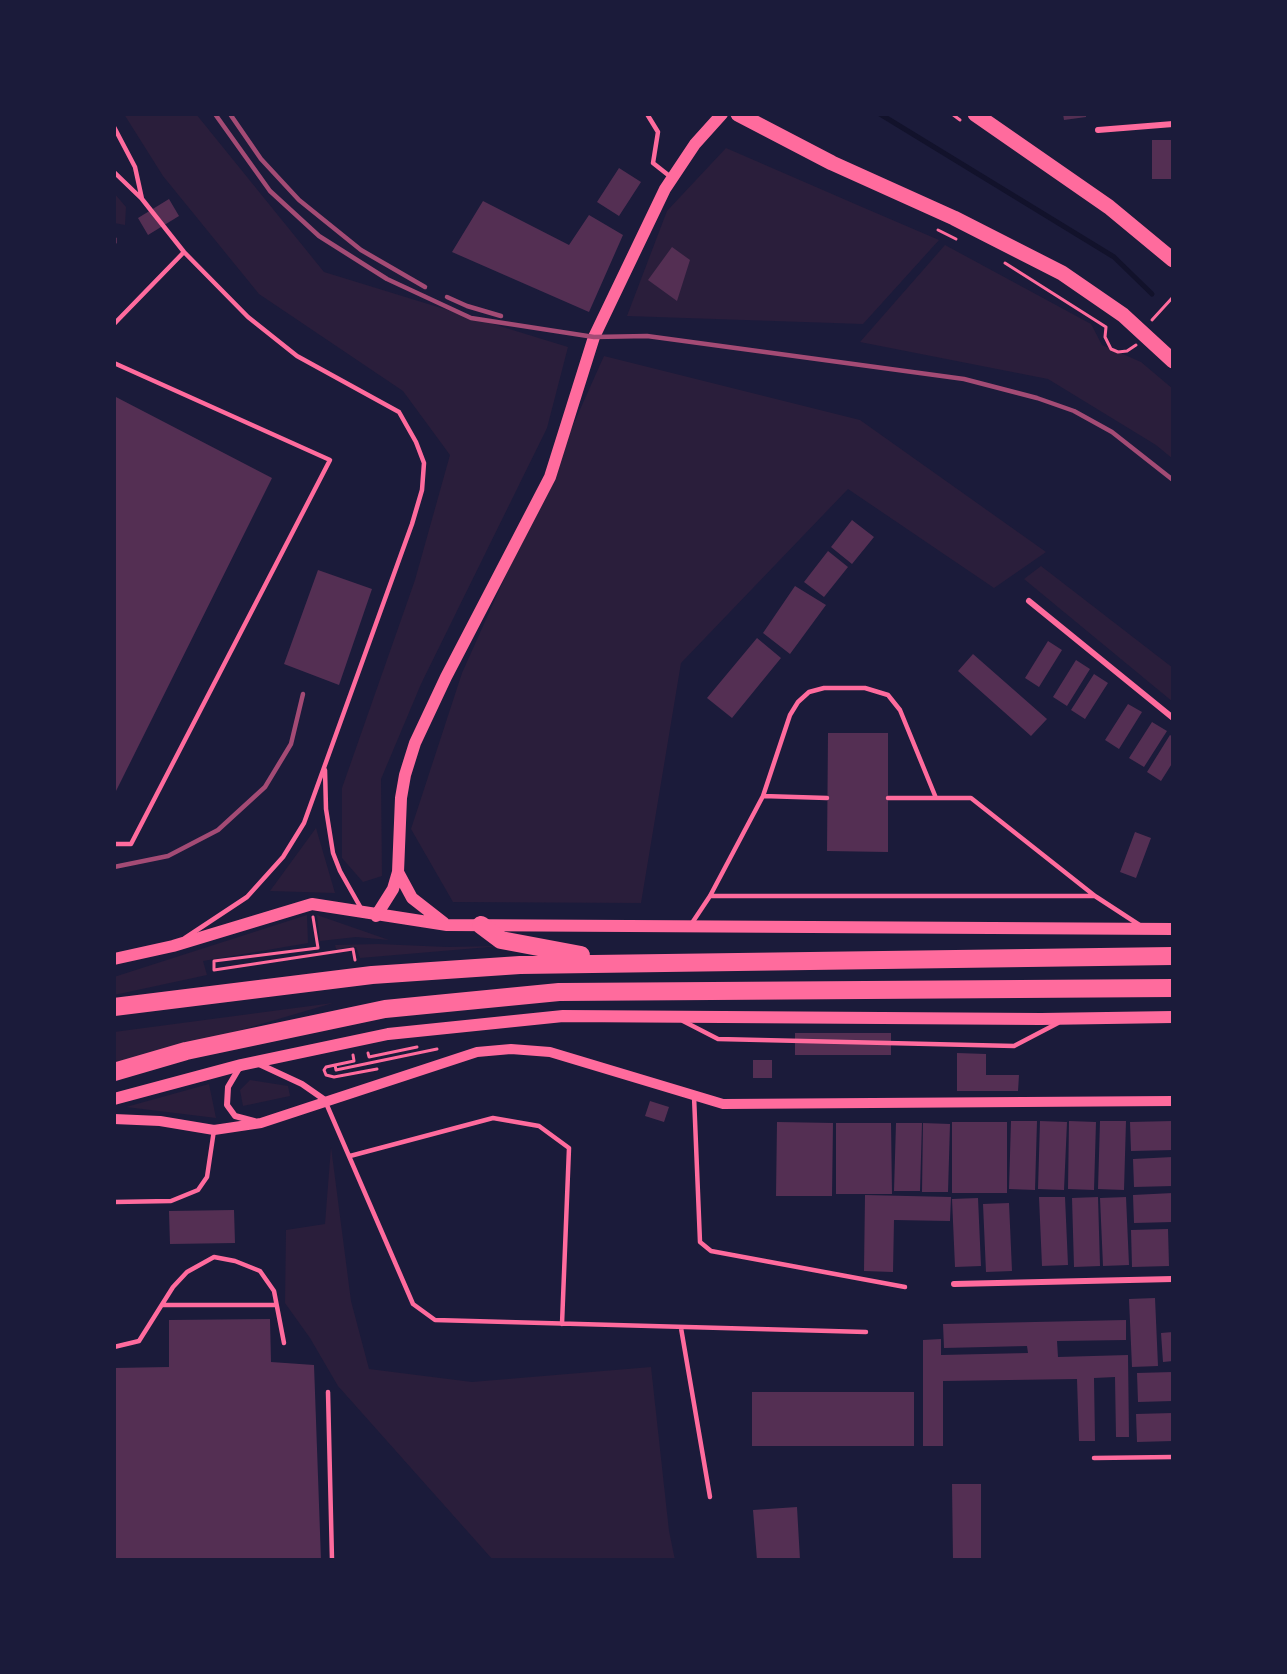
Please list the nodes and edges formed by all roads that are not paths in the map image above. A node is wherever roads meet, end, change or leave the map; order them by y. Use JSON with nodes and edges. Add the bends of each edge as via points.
{"nodes":[{"id":1,"x":647,"y":114,"type":"edge"},
{"id":2,"x":722,"y":114,"type":"edge"},
{"id":3,"x":738,"y":114,"type":"edge"},
{"id":4,"x":975,"y":114,"type":"edge"},
{"id":5,"x":1173,"y":124,"type":"edge"},
{"id":6,"x":114,"y":127,"type":"edge"},
{"id":7,"x":1098,"y":130,"type":"dead end"},
{"id":8,"x":114,"y":172,"type":"edge"},
{"id":9,"x":672,"y":177,"type":"junction"},
{"id":10,"x":142,"y":199,"type":"junction"},
{"id":11,"x":184,"y":252,"type":"junction"},
{"id":12,"x":1173,"y":260,"type":"edge"},
{"id":13,"x":114,"y":324,"type":"edge"},
{"id":14,"x":1173,"y":361,"type":"edge"},
{"id":15,"x":114,"y":363,"type":"edge"},
{"id":16,"x":1029,"y":601,"type":"dead end"},
{"id":17,"x":1173,"y":718,"type":"edge"},
{"id":18,"x":325,"y":767,"type":"junction"},
{"id":19,"x":762,"y":796,"type":"junction"},
{"id":20,"x":827,"y":798,"type":"dead end"},
{"id":21,"x":888,"y":798,"type":"dead end"},
{"id":22,"x":936,"y":798,"type":"junction"},
{"id":23,"x":114,"y":844,"type":"edge"},
{"id":24,"x":399,"y":872,"type":"junction"},
{"id":25,"x":710,"y":896,"type":"junction"},
{"id":26,"x":1095,"y":896,"type":"junction"},
{"id":27,"x":362,"y":911,"type":"junction"},
{"id":28,"x":376,"y":916,"type":"junction"},
{"id":29,"x":447,"y":925,"type":"junction"},
{"id":30,"x":481,"y":925,"type":"junction"},
{"id":31,"x":690,"y":927,"type":"junction"},
{"id":32,"x":1146,"y":929,"type":"junction"},
{"id":33,"x":1173,"y":929,"type":"edge"},
{"id":34,"x":173,"y":946,"type":"junction"},
{"id":35,"x":1173,"y":956,"type":"edge"},
{"id":36,"x":114,"y":959,"type":"edge"},
{"id":37,"x":615,"y":962,"type":"junction"},
{"id":38,"x":1173,"y":988,"type":"edge"},
{"id":39,"x":114,"y":1007,"type":"edge"},
{"id":40,"x":670,"y":1015,"type":"junction"},
{"id":41,"x":1173,"y":1017,"type":"edge"},
{"id":42,"x":1067,"y":1018,"type":"junction"},
{"id":43,"x":256,"y":1062,"type":"junction"},
{"id":44,"x":241,"y":1065,"type":"junction"},
{"id":45,"x":114,"y":1072,"type":"edge"},
{"id":46,"x":694,"y":1096,"type":"junction"},
{"id":47,"x":114,"y":1099,"type":"edge"},
{"id":48,"x":325,"y":1100,"type":"junction"},
{"id":49,"x":1173,"y":1101,"type":"edge"},
{"id":50,"x":114,"y":1119,"type":"edge"},
{"id":51,"x":261,"y":1123,"type":"junction"},
{"id":52,"x":214,"y":1130,"type":"junction"},
{"id":53,"x":350,"y":1156,"type":"junction"},
{"id":54,"x":114,"y":1202,"type":"edge"},
{"id":55,"x":1173,"y":1279,"type":"edge"},
{"id":56,"x":954,"y":1284,"type":"dead end"},
{"id":57,"x":905,"y":1287,"type":"dead end"},
{"id":58,"x":163,"y":1305,"type":"junction"},
{"id":59,"x":276,"y":1305,"type":"junction"},
{"id":60,"x":562,"y":1324,"type":"junction"},
{"id":61,"x":681,"y":1328,"type":"junction"},
{"id":62,"x":866,"y":1332,"type":"dead end"},
{"id":63,"x":284,"y":1343,"type":"dead end"},
{"id":64,"x":114,"y":1347,"type":"edge"},
{"id":65,"x":328,"y":1392,"type":"dead end"},
{"id":66,"x":1173,"y":1457,"type":"edge"},
{"id":67,"x":1094,"y":1458,"type":"dead end"},
{"id":68,"x":710,"y":1497,"type":"dead end"},
{"id":69,"x":332,"y":1560,"type":"edge"}],
"edges":[{"from":1,"to":9,"type":"lane","via":[[658,132],[653,163]]},
{"from":2,"to":9,"type":"main road"},
{"from":3,"to":14,"type":"main road","via":[[1062,273],[1147,327]]},
{"from":4,"to":12,"type":"main road","via":[[1109,207]]},
{"from":5,"to":7,"type":"street"},
{"from":6,"to":10,"type":"lane","via":[[135,167]]},
{"from":8,"to":10,"type":"lane"},
{"from":9,"to":24,"type":"main road","via":[[594,337],[550,477],[415,743],[401,798]]},
{"from":10,"to":11,"type":"lane"},
{"from":11,"to":13,"type":"lane"},
{"from":11,"to":18,"type":"lane","via":[[248,316],[297,356],[399,412],[424,463],[422,489],[412,524]]},
{"from":15,"to":23,"type":"lane","via":[[330,460],[131,844]]},
{"from":16,"to":17,"type":"street"},
{"from":18,"to":27,"type":"lane","via":[[333,854]]},
{"from":18,"to":34,"type":"lane","via":[[304,822],[283,857],[247,897]]},
{"from":19,"to":20,"type":"lane"},
{"from":19,"to":22,"type":"lane","via":[[790,715],[809,692],[824,687],[865,688],[888,695],[900,710]]},
{"from":19,"to":25,"type":"lane"},
{"from":21,"to":22,"type":"lane"},
{"from":22,"to":26,"type":"lane","via":[[971,798]]},
{"from":24,"to":28,"type":"main road"},
{"from":24,"to":29,"type":"main road","via":[[412,898]]},
{"from":25,"to":26,"type":"lane"},
{"from":25,"to":31,"type":"lane"},
{"from":26,"to":32,"type":"lane"},
{"from":27,"to":28,"type":"main road"},
{"from":27,"to":34,"type":"main road","via":[[312,904]]},
{"from":28,"to":29,"type":"main road"},
{"from":29,"to":30,"type":"main road"},
{"from":30,"to":31,"type":"main road"},
{"from":30,"to":37,"type":"highway","via":[[501,940]]},
{"from":31,"to":32,"type":"main road"},
{"from":32,"to":33,"type":"main road"},
{"from":34,"to":36,"type":"main road"},
{"from":35,"to":37,"type":"highway"},
{"from":37,"to":39,"type":"highway","via":[[372,975]]},
{"from":38,"to":45,"type":"highway","via":[[559,992],[385,1010],[221,1043]]},
{"from":40,"to":42,"type":"main road"},
{"from":40,"to":42,"type":"lane","via":[[718,1039],[1014,1046]]},
{"from":40,"to":43,"type":"main road","via":[[531,1019],[388,1034]]},
{"from":41,"to":42,"type":"main road"},
{"from":43,"to":44,"type":"main road"},
{"from":43,"to":48,"type":"street"},
{"from":44,"to":47,"type":"main road"},
{"from":44,"to":51,"type":"street","via":[[228,1087],[227,1105],[235,1116]]},
{"from":46,"to":48,"type":"street","via":[[549,1052],[511,1049],[477,1052]]},
{"from":46,"to":49,"type":"street","via":[[723,1104]]},
{"from":46,"to":57,"type":"lane","via":[[700,1242],[711,1251]]},
{"from":48,"to":51,"type":"street"},
{"from":48,"to":53,"type":"lane"},
{"from":50,"to":52,"type":"street","via":[[160,1121]]},
{"from":51,"to":52,"type":"street"},
{"from":52,"to":54,"type":"lane","via":[[207,1177],[198,1190],[171,1201]]},
{"from":53,"to":60,"type":"lane","via":[[413,1304],[435,1320]]},
{"from":53,"to":60,"type":"lane","via":[[493,1118],[539,1126],[569,1148]]},
{"from":55,"to":56,"type":"street"},
{"from":58,"to":59,"type":"lane"},
{"from":58,"to":59,"type":"lane","via":[[187,1272],[214,1257],[260,1271],[274,1292]]},
{"from":58,"to":64,"type":"lane","via":[[139,1341]]},
{"from":59,"to":63,"type":"lane"},
{"from":60,"to":61,"type":"lane"},
{"from":61,"to":62,"type":"lane"},
{"from":61,"to":68,"type":"lane"},
{"from":65,"to":69,"type":"lane"},
{"from":66,"to":67,"type":"lane"}]}
